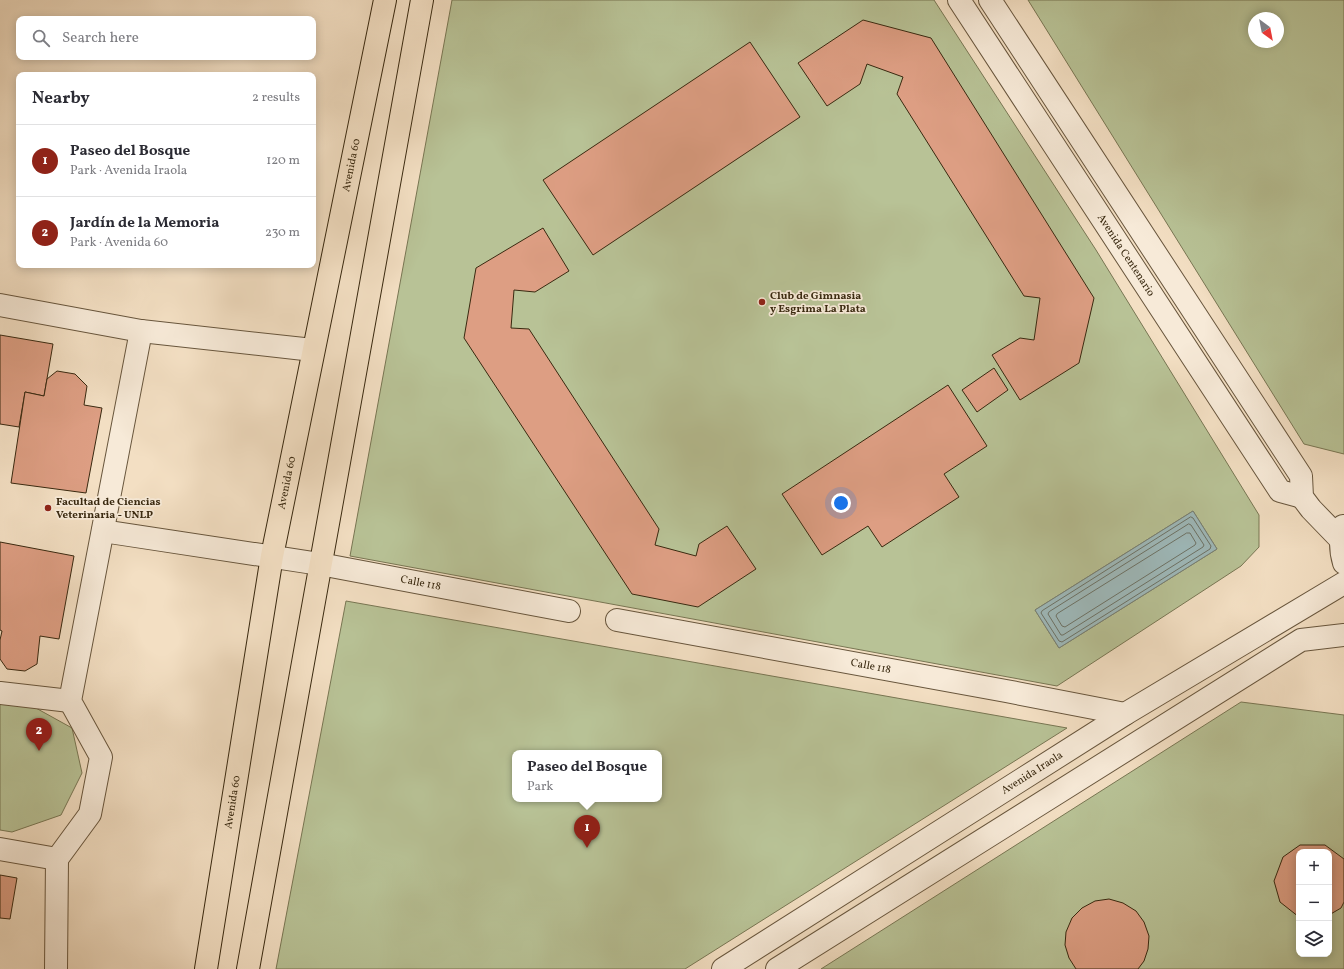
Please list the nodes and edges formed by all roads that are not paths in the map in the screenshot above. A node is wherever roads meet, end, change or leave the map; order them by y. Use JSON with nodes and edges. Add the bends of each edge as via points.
{"nodes":[{"id":1,"x":385,"y":0,"type":"edge"},
{"id":2,"x":422,"y":0,"type":"edge"},
{"id":3,"x":959,"y":0,"type":"edge"},
{"id":4,"x":990,"y":0,"type":"edge"},
{"id":5,"x":0,"y":305,"type":"edge"},
{"id":6,"x":141,"y":331,"type":"junction"},
{"id":7,"x":313,"y":350,"type":"junction"},
{"id":8,"x":1302,"y":497,"type":"junction"},
{"id":9,"x":103,"y":531,"type":"junction"},
{"id":10,"x":1342,"y":531,"type":"edge"},
{"id":11,"x":272,"y":556,"type":"junction"},
{"id":12,"x":1344,"y":563,"type":"edge"},
{"id":13,"x":320,"y":564,"type":"junction"},
{"id":14,"x":1344,"y":583,"type":"edge"},
{"id":15,"x":569,"y":610,"type":"dead end"},
{"id":16,"x":617,"y":620,"type":"dead end"},
{"id":17,"x":1344,"y":635,"type":"edge"},
{"id":18,"x":0,"y":693,"type":"edge"},
{"id":19,"x":70,"y":701,"type":"junction"},
{"id":20,"x":1125,"y":714,"type":"junction"},
{"id":21,"x":0,"y":849,"type":"edge"},
{"id":22,"x":57,"y":859,"type":"junction"},
{"id":23,"x":56,"y":969,"type":"edge"},
{"id":24,"x":206,"y":969,"type":"edge"},
{"id":25,"x":248,"y":969,"type":"edge"},
{"id":26,"x":723,"y":969,"type":"edge"},
{"id":27,"x":777,"y":969,"type":"edge"}],
"edges":[{"from":1,"to":7,"type":"main road","name":"Avenida 60"},
{"from":2,"to":13,"type":"main road"},
{"from":3,"to":8,"type":"street","name":"Avenida Centenario","via":[[1280,491]]},
{"from":4,"to":8,"type":"street","via":[[1301,476]]},
{"from":5,"to":6,"type":"street"},
{"from":6,"to":7,"type":"street"},
{"from":6,"to":9,"type":"street"},
{"from":7,"to":11,"type":"main road","name":"Avenida 60"},
{"from":8,"to":10,"type":"street","via":[[1311,509]]},
{"from":9,"to":11,"type":"street","name":"Calle 118"},
{"from":9,"to":19,"type":"street"},
{"from":10,"to":12,"type":"street","via":[[1341,553]]},
{"from":11,"to":13,"type":"street","name":"Calle 118"},
{"from":11,"to":24,"type":"main road","name":"Avenida 60"},
{"from":13,"to":15,"type":"street","name":"Calle 118"},
{"from":13,"to":25,"type":"main road"},
{"from":14,"to":20,"type":"street","name":"Avenida Iraola"},
{"from":16,"to":20,"type":"street","name":"Calle 118"},
{"from":17,"to":27,"type":"street","via":[[1301,640]]},
{"from":18,"to":19,"type":"street"},
{"from":19,"to":22,"type":"street","via":[[101,757],[90,814]]},
{"from":20,"to":26,"type":"street","name":"Avenida Iraola"},
{"from":21,"to":22,"type":"street"},
{"from":22,"to":23,"type":"street"}]}
